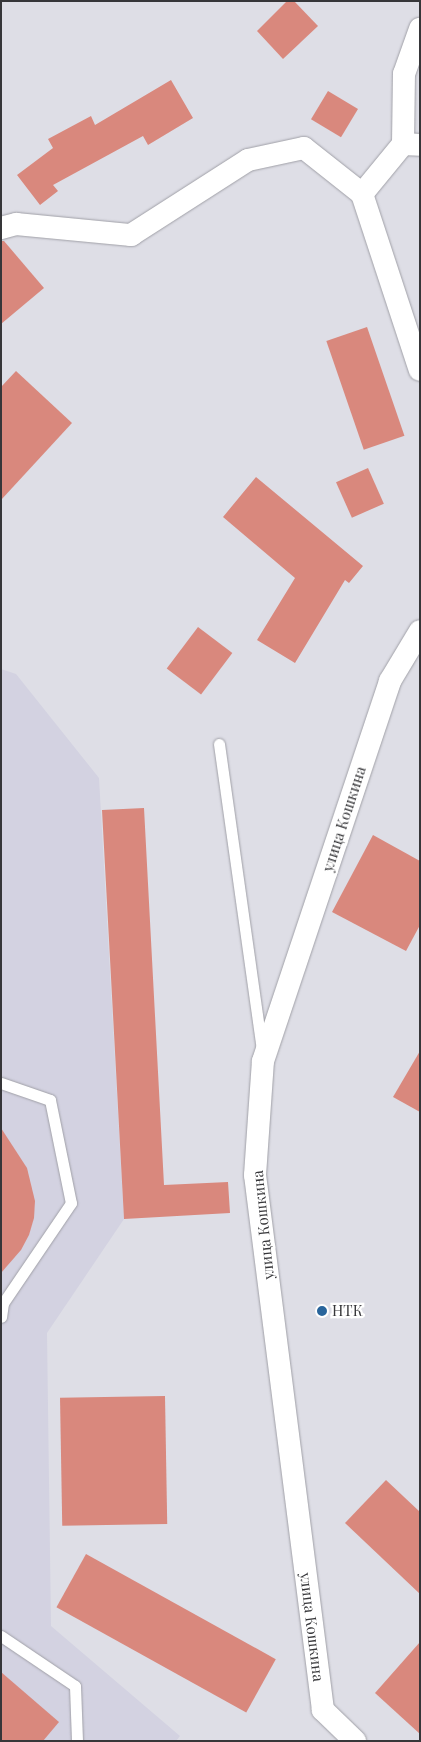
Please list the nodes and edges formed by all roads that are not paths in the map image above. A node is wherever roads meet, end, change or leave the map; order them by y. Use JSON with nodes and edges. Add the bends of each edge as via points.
{"nodes":[{"id":1,"x":420,"y":28,"type":"edge"},
{"id":2,"x":411,"y":145,"type":"edge"},
{"id":3,"x":362,"y":194,"type":"junction"},
{"id":4,"x":1,"y":228,"type":"edge"},
{"id":5,"x":420,"y":370,"type":"edge"},
{"id":6,"x":420,"y":631,"type":"edge"},
{"id":7,"x":220,"y":744,"type":"dead end"},
{"id":8,"x":263,"y":1061,"type":"junction"},
{"id":9,"x":1,"y":1083,"type":"edge"},
{"id":10,"x":1,"y":1317,"type":"edge"},
{"id":11,"x":1,"y":1636,"type":"edge"},
{"id":12,"x":77,"y":1741,"type":"edge"},
{"id":13,"x":355,"y":1741,"type":"edge"}],
"edges":[{"from":1,"to":2,"type":"street","via":[[404,74]]},
{"from":2,"to":3,"type":"street"},
{"from":3,"to":4,"type":"street","via":[[304,148],[248,160],[131,235],[16,224]]},
{"from":3,"to":5,"type":"street"},
{"from":6,"to":8,"type":"street","name":"улица Кошкина","via":[[390,681]]},
{"from":7,"to":8,"type":"lane"},
{"from":8,"to":13,"type":"street","name":"улица Кошкина","via":[[255,1176],[323,1710]]},
{"from":9,"to":10,"type":"lane","via":[[50,1100],[71,1203],[2,1303]]},
{"from":11,"to":12,"type":"lane","via":[[74,1686]]}]}
